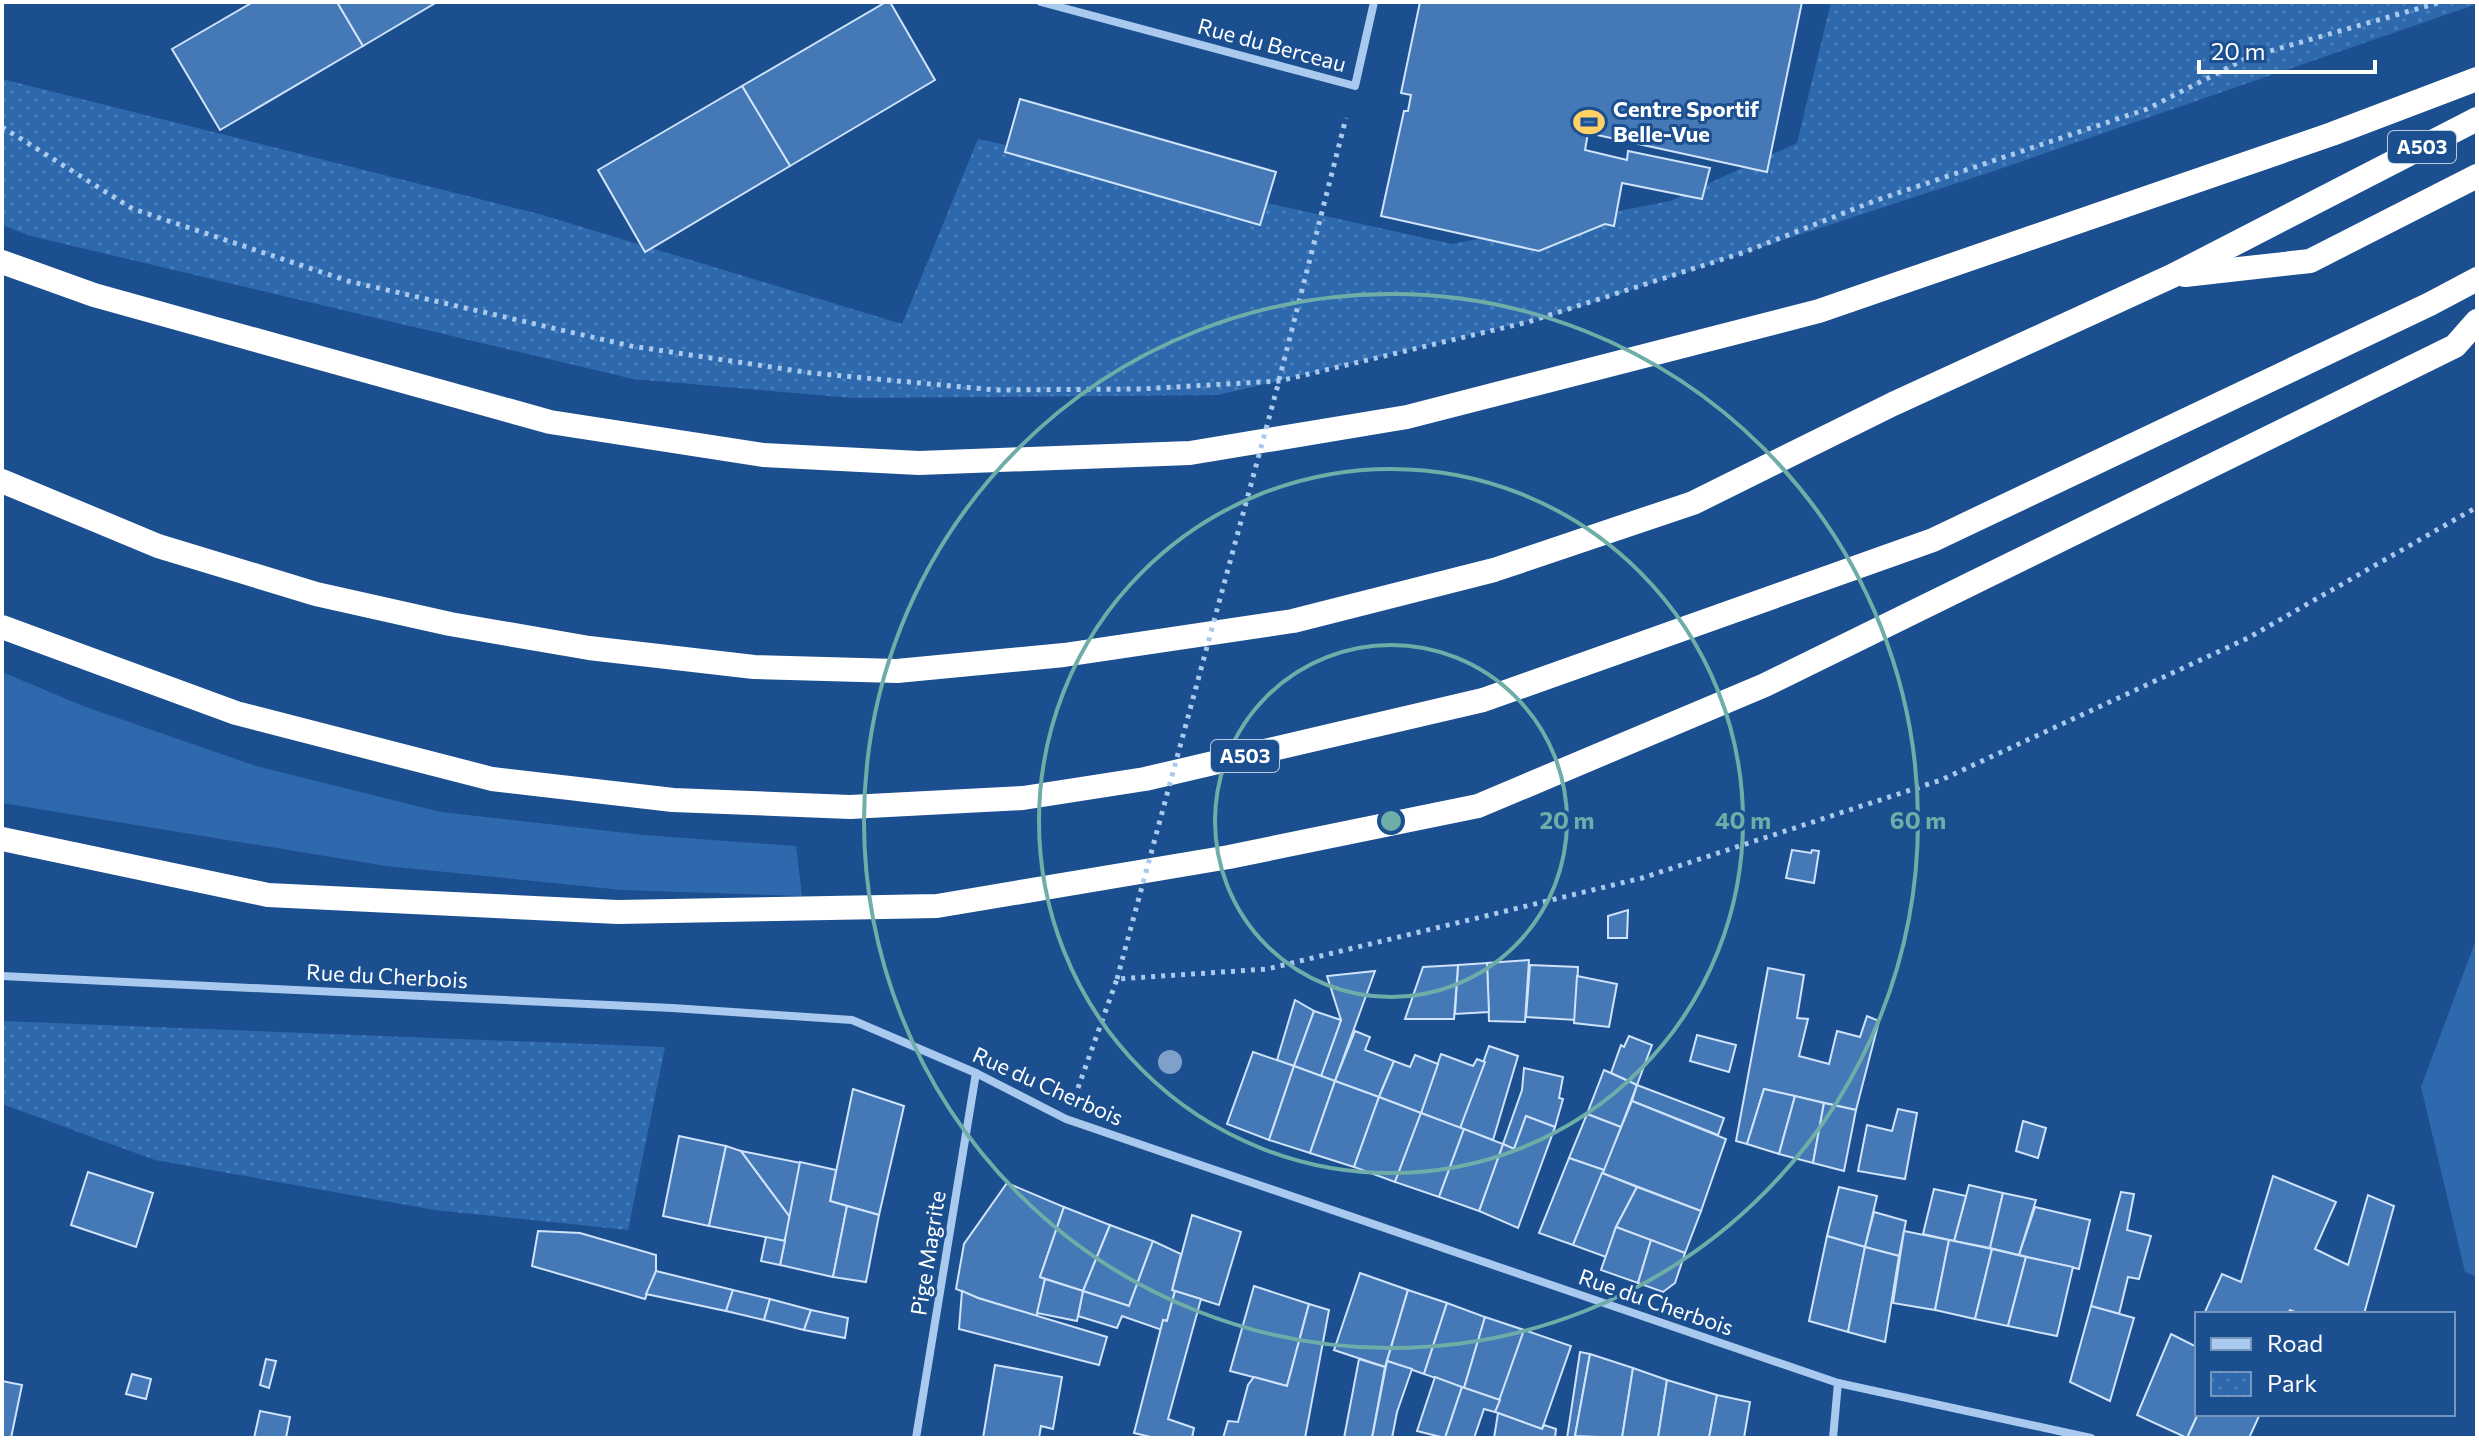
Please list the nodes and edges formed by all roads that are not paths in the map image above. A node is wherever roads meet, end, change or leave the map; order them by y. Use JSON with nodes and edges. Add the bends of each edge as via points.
{"nodes":[{"id":1,"x":1041,"y":2,"type":"edge"},
{"id":2,"x":1374,"y":2,"type":"edge"},
{"id":3,"x":2477,"y":79,"type":"edge"},
{"id":4,"x":2477,"y":119,"type":"edge"},
{"id":5,"x":2477,"y":176,"type":"edge"},
{"id":6,"x":2,"y":262,"type":"edge"},
{"id":7,"x":2172,"y":276,"type":"junction"},
{"id":8,"x":2477,"y":279,"type":"edge"},
{"id":9,"x":2477,"y":321,"type":"edge"},
{"id":10,"x":2,"y":481,"type":"edge"},
{"id":11,"x":2,"y":627,"type":"edge"},
{"id":12,"x":2,"y":839,"type":"edge"},
{"id":13,"x":2,"y":976,"type":"edge"},
{"id":14,"x":976,"y":1073,"type":"junction"},
{"id":15,"x":1838,"y":1383,"type":"junction"},
{"id":16,"x":916,"y":1438,"type":"edge"},
{"id":17,"x":1833,"y":1438,"type":"edge"},
{"id":18,"x":2091,"y":1438,"type":"edge"}],
"edges":[{"from":1,"to":2,"type":"street","name":"Rue du Berceau","via":[[1355,86]]},
{"from":3,"to":6,"type":"highway","via":[[1819,311],[1407,417],[1190,453],[919,463],[763,455],[550,422],[94,295]]},
{"from":4,"to":7,"type":"highway","number":"A503"},
{"from":5,"to":7,"type":"highway","via":[[2310,261]]},
{"from":7,"to":10,"type":"highway","number":"A503","via":[[1693,503],[1494,570],[1293,621],[1064,655],[912,670],[754,667],[589,648],[450,624],[316,594],[158,546]]},
{"from":8,"to":11,"type":"highway","number":"A503","via":[[1918,546],[1483,700],[1145,779],[1023,798],[850,807],[673,800],[492,779],[236,713]]},
{"from":9,"to":12,"type":"highway","via":[[2455,346],[1765,685],[1478,806],[1416,819],[937,906],[634,912],[268,895]]},
{"from":13,"to":14,"type":"street","name":"Rue du Cherbois","via":[[852,1020]]},
{"from":14,"to":15,"type":"street","name":"Rue du Cherbois","via":[[1066,1119]]},
{"from":14,"to":16,"type":"street","name":"Pige Magrite"},
{"from":15,"to":17,"type":"street"},
{"from":15,"to":18,"type":"street","name":"Rue du Cherbois"}]}
